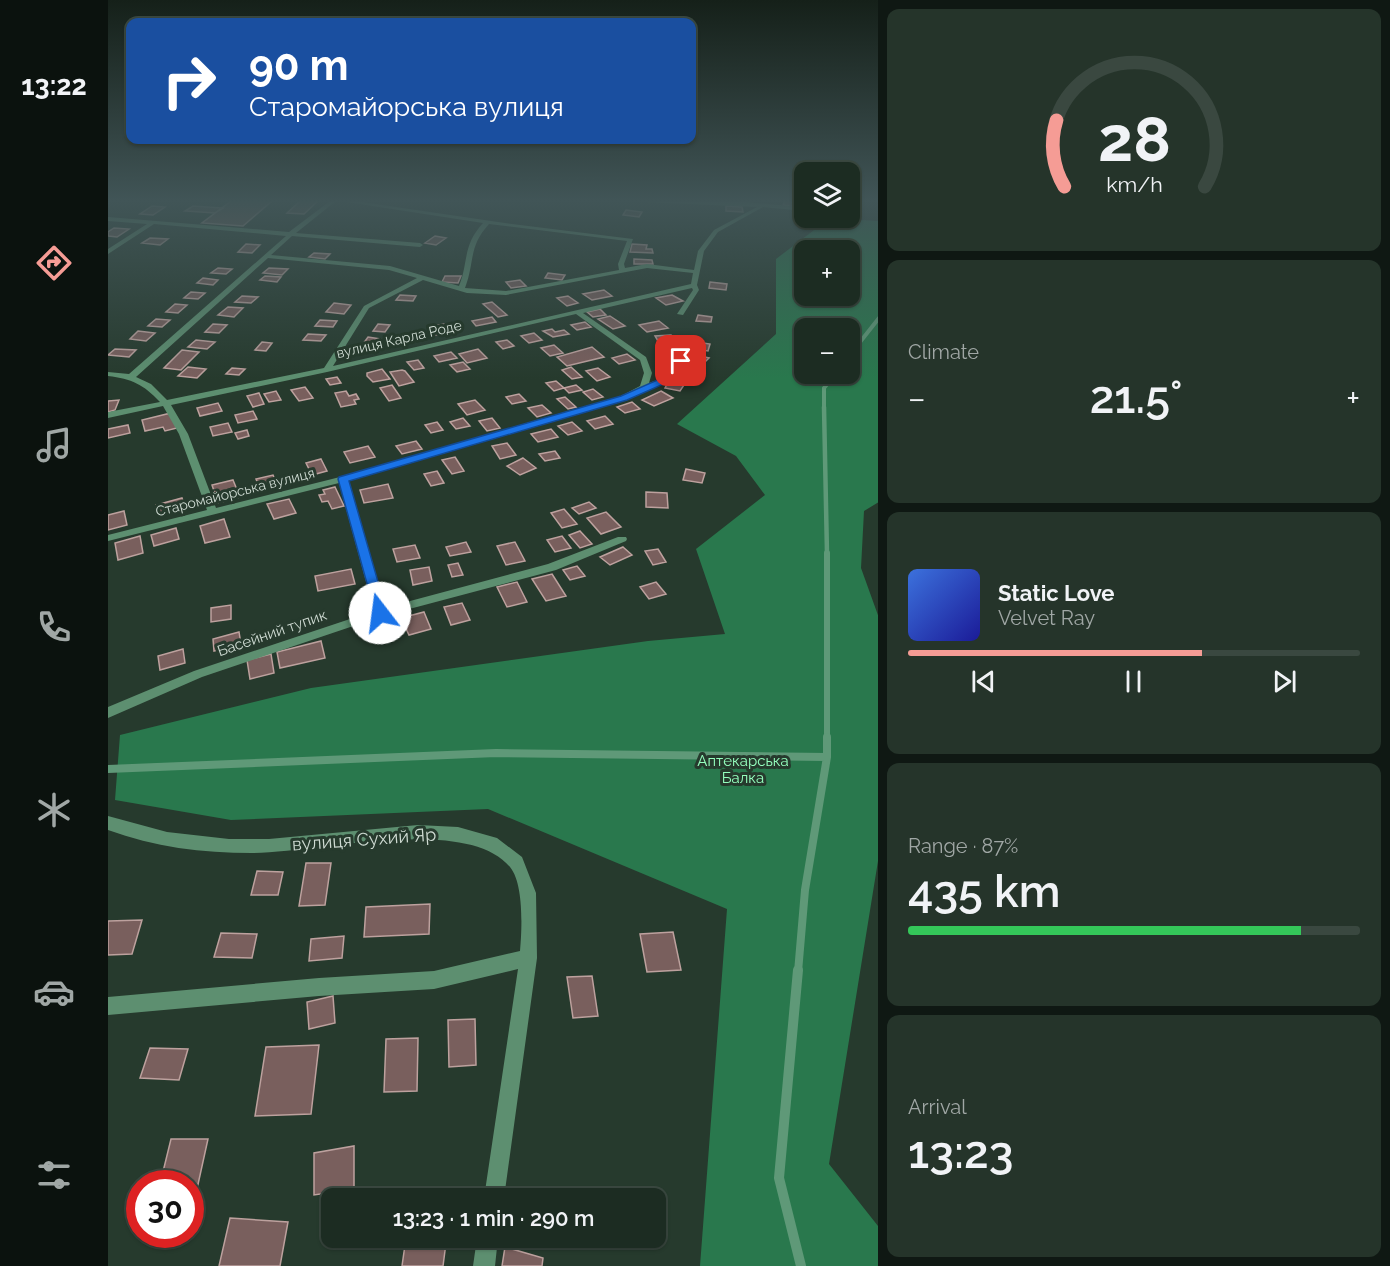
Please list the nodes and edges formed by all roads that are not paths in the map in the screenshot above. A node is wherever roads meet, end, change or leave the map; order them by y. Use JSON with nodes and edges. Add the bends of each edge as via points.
{"nodes":[{"id":1,"x":261,"y":260,"type":"edge"},
{"id":2,"x":308,"y":260,"type":"edge"},
{"id":3,"x":468,"y":260,"type":"edge"},
{"id":4,"x":623,"y":260,"type":"edge"},
{"id":5,"x":700,"y":260,"type":"edge"},
{"id":6,"x":622,"y":272,"type":"junction"},
{"id":7,"x":697,"y":272,"type":"junction"},
{"id":8,"x":422,"y":278,"type":"junction"},
{"id":9,"x":694,"y":285,"type":"junction"},
{"id":10,"x":461,"y":289,"type":"junction"},
{"id":11,"x":577,"y":312,"type":"junction"},
{"id":12,"x":681,"y":314,"type":"dead end"},
{"id":13,"x":681,"y":361,"type":"dead end"},
{"id":14,"x":327,"y":370,"type":"junction"},
{"id":15,"x":108,"y":374,"type":"edge"},
{"id":16,"x":131,"y":377,"type":"junction"},
{"id":17,"x":644,"y":387,"type":"junction"},
{"id":18,"x":165,"y":402,"type":"junction"},
{"id":19,"x":108,"y":415,"type":"edge"},
{"id":20,"x":343,"y":479,"type":"junction"},
{"id":21,"x":212,"y":511,"type":"junction"},
{"id":22,"x":108,"y":538,"type":"edge"},
{"id":23,"x":622,"y":539,"type":"dead end"},
{"id":24,"x":380,"y":613,"type":"junction"},
{"id":25,"x":108,"y":713,"type":"edge"},
{"id":26,"x":108,"y":823,"type":"edge"},
{"id":27,"x":528,"y":958,"type":"junction"},
{"id":28,"x":108,"y":1006,"type":"edge"},
{"id":29,"x":495,"y":1188,"type":"edge"},
{"id":30,"x":487,"y":1248,"type":"edge"},
{"id":31,"x":484,"y":1266,"type":"edge"}],
"edges":[{"from":1,"to":16,"type":"street"},
{"from":2,"to":8,"type":"street","via":[[390,268]]},
{"from":3,"to":10,"type":"street"},
{"from":4,"to":6,"type":"street"},
{"from":5,"to":7,"type":"street"},
{"from":6,"to":7,"type":"street","via":[[648,266]]},
{"from":6,"to":10,"type":"street","via":[[506,293]]},
{"from":7,"to":9,"type":"street"},
{"from":8,"to":10,"type":"street"},
{"from":8,"to":14,"type":"street","via":[[366,307]]},
{"from":9,"to":11,"type":"street","name":"вулиця Карла Роде"},
{"from":9,"to":12,"type":"street","via":[[696,290]]},
{"from":11,"to":14,"type":"street","name":"вулиця Карла Роде"},
{"from":11,"to":17,"type":"street","via":[[643,359],[648,373]]},
{"from":13,"to":17,"type":"street","name":"Старомайорська вулиця","via":[[663,381]]},
{"from":14,"to":18,"type":"street","name":"вулиця Карла Роде"},
{"from":15,"to":16,"type":"street"},
{"from":16,"to":18,"type":"street","via":[[154,390]]},
{"from":17,"to":20,"type":"street","name":"Старомайорська вулиця","via":[[624,398]]},
{"from":18,"to":19,"type":"street","name":"вулиця Карла Роде"},
{"from":18,"to":21,"type":"street","via":[[173,411]]},
{"from":20,"to":21,"type":"street","name":"Старомайорська вулиця"},
{"from":20,"to":24,"type":"street"},
{"from":21,"to":22,"type":"street","name":"Старомайорська вулиця"},
{"from":23,"to":24,"type":"street","name":"Басейний тупик","via":[[552,567]]},
{"from":24,"to":25,"type":"street","name":"Басейний тупик","via":[[198,674]]},
{"from":26,"to":27,"type":"street","name":"вулиця Сухий Яр","via":[[172,840],[270,846],[425,830],[470,835],[506,852],[522,870],[528,891]]},
{"from":27,"to":28,"type":"street","via":[[434,980]]},
{"from":27,"to":29,"type":"street","name":"вулиця Сухий Яр"},
{"from":30,"to":31,"type":"street"}]}
